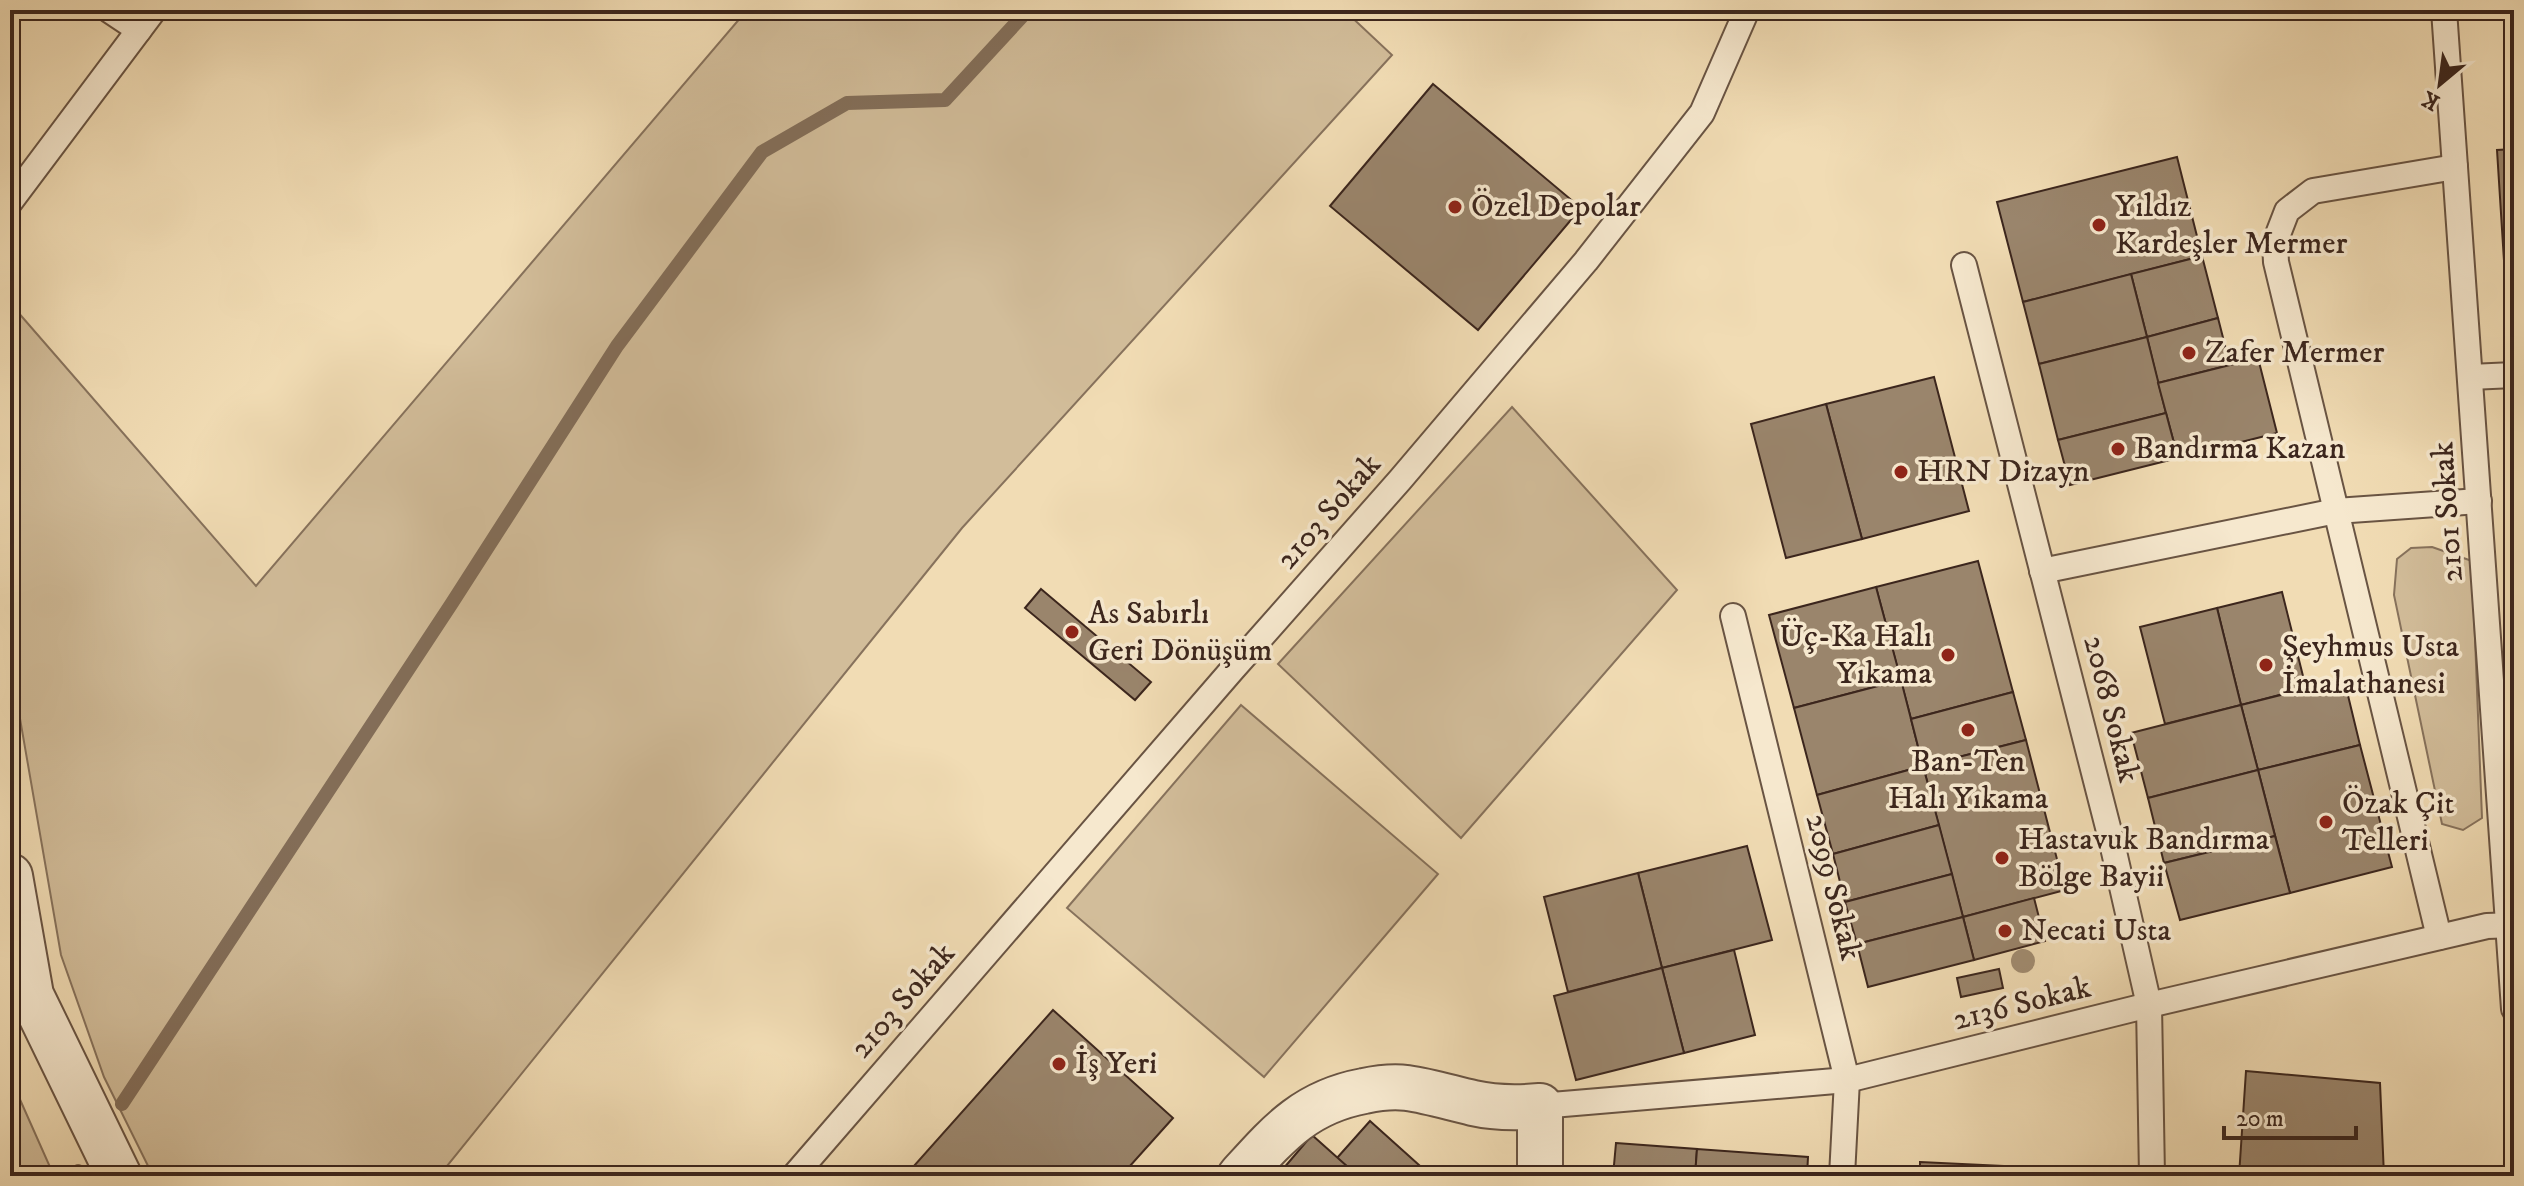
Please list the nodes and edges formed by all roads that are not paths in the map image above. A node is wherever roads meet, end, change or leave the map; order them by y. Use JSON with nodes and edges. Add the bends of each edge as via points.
{"nodes":[{"id":1,"x":109,"y":10,"type":"edge"},
{"id":2,"x":1747,"y":10,"type":"edge"},
{"id":3,"x":2444,"y":10,"type":"edge"},
{"id":4,"x":147,"y":20,"type":"edge"},
{"id":5,"x":2455,"y":167,"type":"junction"},
{"id":6,"x":10,"y":202,"type":"edge"},
{"id":7,"x":1964,"y":265,"type":"dead end"},
{"id":8,"x":2514,"y":375,"type":"edge"},
{"id":9,"x":2470,"y":377,"type":"junction"},
{"id":10,"x":2479,"y":501,"type":"junction"},
{"id":11,"x":2336,"y":511,"type":"junction"},
{"id":12,"x":2042,"y":571,"type":"junction"},
{"id":13,"x":1733,"y":616,"type":"dead end"},
{"id":14,"x":10,"y":876,"type":"edge"},
{"id":15,"x":2512,"y":925,"type":"edge"},
{"id":16,"x":2439,"y":937,"type":"junction"},
{"id":17,"x":2149,"y":1005,"type":"junction"},
{"id":18,"x":2514,"y":1009,"type":"edge"},
{"id":19,"x":1847,"y":1080,"type":"junction"},
{"id":20,"x":1540,"y":1106,"type":"junction"},
{"id":21,"x":119,"y":1176,"type":"edge"},
{"id":22,"x":794,"y":1176,"type":"edge"},
{"id":23,"x":1240,"y":1176,"type":"edge"},
{"id":24,"x":1540,"y":1176,"type":"edge"},
{"id":25,"x":1842,"y":1176,"type":"edge"},
{"id":26,"x":2152,"y":1176,"type":"edge"}],
"edges":[{"from":1,"to":4,"type":"lane"},
{"from":2,"to":22,"type":"lane","name":"2103 Sokak","via":[[1702,113],[1586,261]]},
{"from":3,"to":5,"type":"lane","name":"2101 Sokak"},
{"from":4,"to":6,"type":"lane"},
{"from":5,"to":9,"type":"lane","name":"2101 Sokak"},
{"from":5,"to":11,"type":"lane","via":[[2313,191],[2287,211],[2280,226],[2276,262]]},
{"from":7,"to":12,"type":"lane","name":"2068 Sokak"},
{"from":8,"to":9,"type":"lane"},
{"from":9,"to":10,"type":"lane","name":"2101 Sokak"},
{"from":10,"to":11,"type":"lane"},
{"from":10,"to":15,"type":"lane","name":"2101 Sokak"},
{"from":11,"to":12,"type":"lane"},
{"from":11,"to":16,"type":"lane"},
{"from":12,"to":17,"type":"lane","name":"2068 Sokak"},
{"from":13,"to":19,"type":"lane","name":"2099 Sokak"},
{"from":14,"to":21,"type":"street","via":[[31,995]]},
{"from":15,"to":16,"type":"lane","name":"2136 Sokak"},
{"from":15,"to":18,"type":"lane","name":"2101 Sokak"},
{"from":16,"to":17,"type":"lane","name":"2136 Sokak"},
{"from":17,"to":19,"type":"lane","name":"2136 Sokak"},
{"from":17,"to":26,"type":"lane","name":"2068 Sokak"},
{"from":19,"to":20,"type":"lane","name":"2136 Sokak"},
{"from":19,"to":25,"type":"lane","name":"2099 Sokak"},
{"from":20,"to":23,"type":"street","via":[[1490,1106],[1403,1087],[1340,1095],[1304,1113]]},
{"from":20,"to":24,"type":"street"}]}
